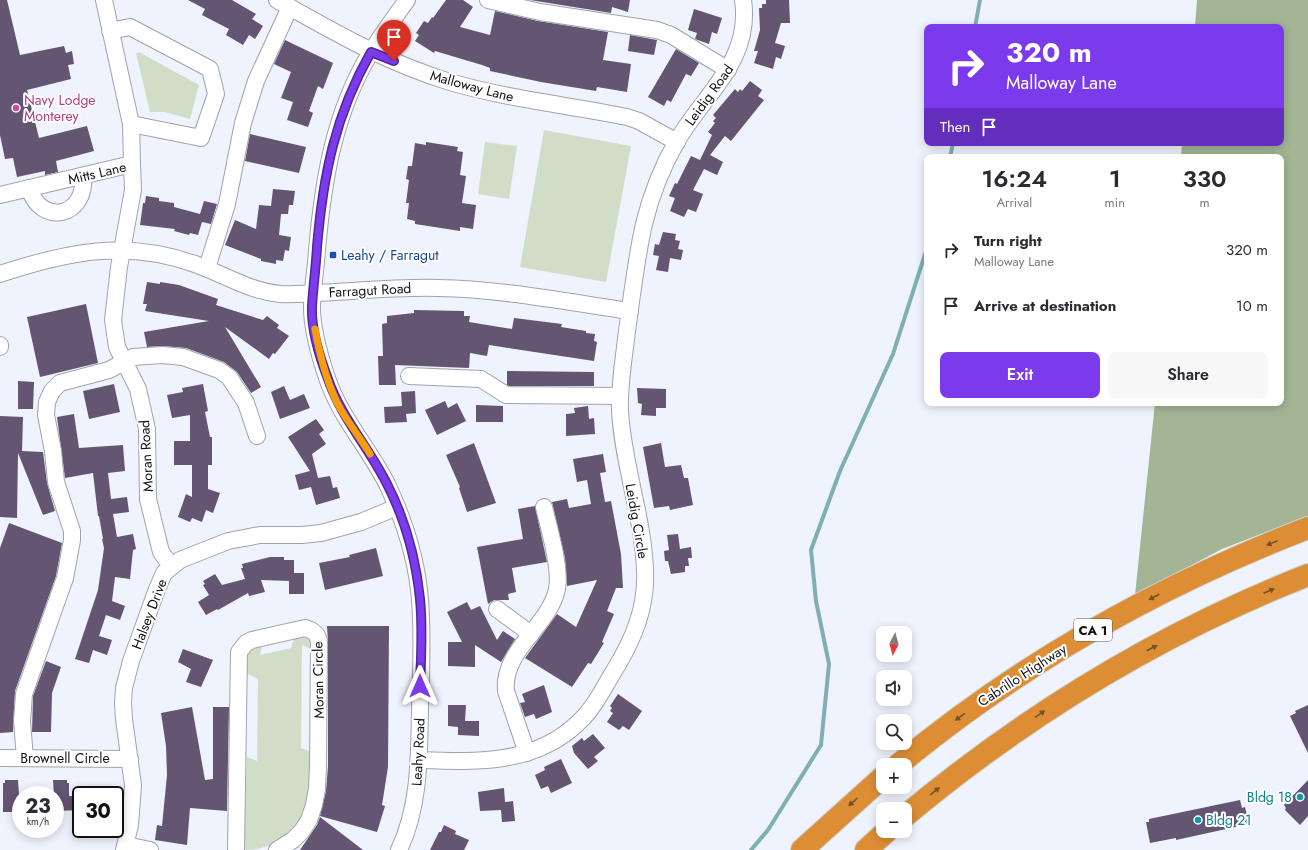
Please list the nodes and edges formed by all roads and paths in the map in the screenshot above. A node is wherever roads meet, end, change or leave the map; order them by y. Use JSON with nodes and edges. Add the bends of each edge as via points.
{"nodes":[{"id":1,"x":104,"y":0,"type":"edge"},
{"id":2,"x":407,"y":0,"type":"edge"},
{"id":3,"x":488,"y":0,"type":"edge"},
{"id":4,"x":743,"y":0,"type":"edge"},
{"id":5,"x":284,"y":4,"type":"edge"},
{"id":6,"x":110,"y":31,"type":"junction"},
{"id":7,"x":371,"y":52,"type":"junction"},
{"id":8,"x":728,"y":70,"type":"junction"},
{"id":9,"x":131,"y":124,"type":"junction"},
{"id":10,"x":677,"y":142,"type":"junction"},
{"id":11,"x":132,"y":164,"type":"junction"},
{"id":12,"x":83,"y":176,"type":"junction"},
{"id":13,"x":29,"y":188,"type":"junction"},
{"id":14,"x":0,"y":195,"type":"edge"},
{"id":15,"x":122,"y":251,"type":"junction"},
{"id":16,"x":207,"y":268,"type":"junction"},
{"id":17,"x":0,"y":274,"type":"edge"},
{"id":18,"x":314,"y":294,"type":"junction"},
{"id":19,"x":630,"y":311,"type":"junction"},
{"id":20,"x":125,"y":361,"type":"junction"},
{"id":21,"x":408,"y":376,"type":"dead end"},
{"id":22,"x":620,"y":396,"type":"junction"},
{"id":23,"x":257,"y":436,"type":"dead end"},
{"id":24,"x":397,"y":507,"type":"junction"},
{"id":25,"x":544,"y":507,"type":"dead end"},
{"id":26,"x":1308,"y":528,"type":"edge"},
{"id":27,"x":171,"y":566,"type":"junction"},
{"id":28,"x":1308,"y":575,"type":"edge"},
{"id":29,"x":497,"y":609,"type":"dead end"},
{"id":30,"x":531,"y":634,"type":"junction"},
{"id":31,"x":527,"y":753,"type":"junction"},
{"id":32,"x":0,"y":758,"type":"edge"},
{"id":33,"x":25,"y":758,"type":"junction"},
{"id":34,"x":907,"y":758,"type":"edge"},
{"id":35,"x":130,"y":759,"type":"junction"},
{"id":36,"x":419,"y":760,"type":"junction"},
{"id":37,"x":876,"y":783,"type":"edge"},
{"id":38,"x":912,"y":810,"type":"edge"},
{"id":39,"x":879,"y":838,"type":"edge"},
{"id":40,"x":125,"y":847,"type":"edge"},
{"id":41,"x":150,"y":850,"type":"edge"},
{"id":42,"x":236,"y":850,"type":"edge"},
{"id":43,"x":277,"y":850,"type":"edge"},
{"id":44,"x":399,"y":850,"type":"edge"},
{"id":45,"x":802,"y":850,"type":"edge"},
{"id":46,"x":866,"y":850,"type":"edge"}],
"edges":[{"from":1,"to":6,"type":"street"},
{"from":2,"to":7,"type":"street","name":"Leahy Road"},
{"from":3,"to":8,"type":"street","via":[[540,12],[657,30],[671,35]]},
{"from":4,"to":8,"type":"street","name":"Leidig Road","via":[[742,36],[738,51]]},
{"from":5,"to":7,"type":"street","name":"Malloway Lane"},
{"from":5,"to":16,"type":"street","via":[[243,123],[227,204]]},
{"from":6,"to":9,"type":"street"},
{"from":6,"to":9,"type":"street","via":[[130,27],[210,69],[216,94],[201,138]]},
{"from":7,"to":10,"type":"street","name":"Malloway Lane","via":[[449,82],[482,91],[627,117]]},
{"from":7,"to":18,"type":"street","name":"Leahy Road","via":[[341,116],[328,164],[321,204]]},
{"from":8,"to":10,"type":"street","name":"Leidig Road"},
{"from":9,"to":11,"type":"street"},
{"from":10,"to":19,"type":"street","name":"Leidig Circle","via":[[653,192],[648,209]]},
{"from":11,"to":12,"type":"street","name":"Mitts Lane"},
{"from":11,"to":15,"type":"street","name":"Mitts Lane","via":[[133,190]]},
{"from":12,"to":13,"type":"street","name":"Mitts Lane"},
{"from":12,"to":13,"type":"street","via":[[82,195],[75,206],[66,212],[42,208]]},
{"from":13,"to":14,"type":"street","name":"Mitts Lane"},
{"from":15,"to":16,"type":"street","name":"Farragut Road","via":[[159,254]]},
{"from":15,"to":17,"type":"street","name":"Farragut Road","via":[[82,251]]},
{"from":15,"to":20,"type":"street","name":"Moran Road","via":[[113,320],[117,347]]},
{"from":16,"to":18,"type":"street","name":"Farragut Road","via":[[250,287],[266,291]]},
{"from":18,"to":19,"type":"street","name":"Farragut Road","via":[[396,288],[483,290]]},
{"from":18,"to":24,"type":"street","name":"Leahy Road","via":[[314,326],[328,380],[341,411],[374,460]]},
{"from":19,"to":22,"type":"street","name":"Leidig Circle"},
{"from":20,"to":23,"type":"street","via":[[143,355],[183,357],[219,370],[229,377],[238,389],[251,415]]},
{"from":20,"to":27,"type":"street","name":"Moran Road","via":[[138,389],[146,429],[148,499],[161,552]]},
{"from":20,"to":33,"type":"street","via":[[109,370],[60,383],[52,391],[47,402],[46,415],[56,482],[72,531],[72,540],[65,578],[24,694],[22,722]]},
{"from":21,"to":22,"type":"street","via":[[482,379],[506,395]]},
{"from":22,"to":31,"type":"street","name":"Leidig Circle","via":[[623,441],[645,566],[646,582],[642,613],[629,646],[591,708],[578,723],[563,734],[543,747]]},
{"from":24,"to":27,"type":"street","name":"Halsey Drive","via":[[361,522],[321,533],[260,535],[228,541],[193,554]]},
{"from":24,"to":36,"type":"street","name":"Leahy Road","via":[[406,530],[420,599]]},
{"from":25,"to":30,"type":"street","via":[[556,567],[557,589]]},
{"from":26,"to":34,"type":"highway","name":"Cabrillo Highway","number":"CA 1","one_way":true,"via":[[1189,579],[1080,637],[978,704]]},
{"from":27,"to":35,"type":"street","name":"Halsey Drive","via":[[158,584],[127,674],[123,703]]},
{"from":38,"to":28,"type":"highway","one_way":true,"via":[[988,750],[1089,683],[1195,625]]},
{"from":29,"to":30,"type":"street"},
{"from":30,"to":31,"type":"street","via":[[510,665],[505,683],[508,700]]},
{"from":31,"to":36,"type":"street","name":"Leidig Circle","via":[[500,760]]},
{"from":32,"to":33,"type":"street","name":"Brownell Circle"},
{"from":33,"to":35,"type":"street","name":"Brownell Circle"},
{"from":35,"to":40,"type":"street","name":"Halsey Drive","via":[[132,805]]},
{"from":36,"to":44,"type":"street","name":"Leahy Road","via":[[412,814]]},
{"from":37,"to":45,"type":"highway","one_way":true},
{"from":39,"to":46,"type":"highway"},
{"from":40,"to":41,"type":"street"},
{"from":42,"to":43,"type":"street","name":"Moran Circle","via":[[239,652],[252,640],[305,628],[313,630],[319,641],[318,789],[309,820],[292,840]]}]}
